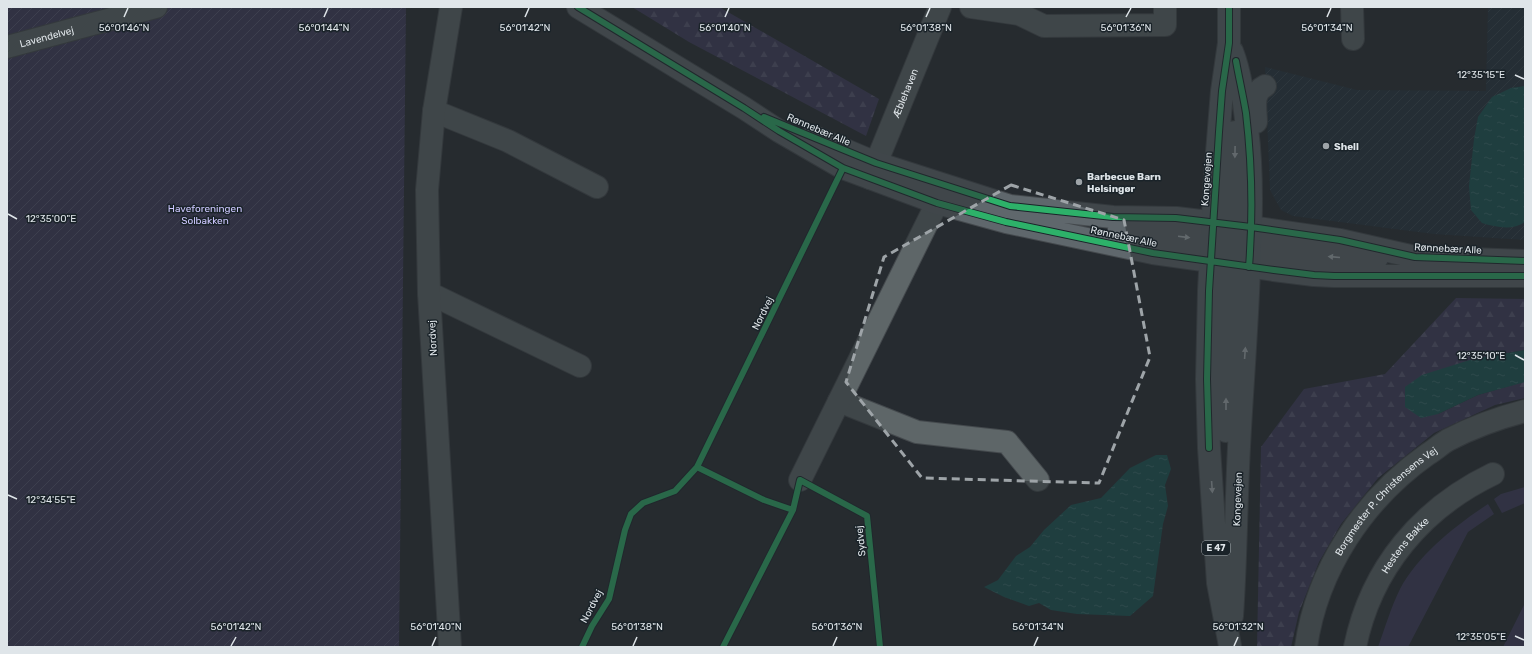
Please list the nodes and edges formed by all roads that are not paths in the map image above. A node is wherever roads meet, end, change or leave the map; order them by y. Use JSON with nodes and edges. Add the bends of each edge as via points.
{"nodes":[{"id":1,"x":156,"y":7,"type":"edge"},
{"id":2,"x":451,"y":7,"type":"edge"},
{"id":3,"x":578,"y":7,"type":"edge"},
{"id":4,"x":940,"y":7,"type":"edge"},
{"id":5,"x":972,"y":7,"type":"edge"},
{"id":6,"x":1165,"y":7,"type":"edge"},
{"id":7,"x":1229,"y":7,"type":"edge"},
{"id":8,"x":1352,"y":7,"type":"edge"},
{"id":9,"x":1019,"y":11,"type":"edge"},
{"id":10,"x":1353,"y":39,"type":"dead end"},
{"id":11,"x":7,"y":47,"type":"edge"},
{"id":12,"x":1232,"y":52,"type":"junction"},
{"id":13,"x":434,"y":111,"type":"junction"},
{"id":14,"x":873,"y":170,"type":"junction"},
{"id":15,"x":597,"y":187,"type":"dead end"},
{"id":16,"x":937,"y":203,"type":"junction"},
{"id":17,"x":1231,"y":244,"type":"junction"},
{"id":18,"x":1525,"y":261,"type":"edge"},
{"id":19,"x":1525,"y":276,"type":"edge"},
{"id":20,"x":430,"y":294,"type":"junction"},
{"id":21,"x":580,"y":366,"type":"dead end"},
{"id":22,"x":839,"y":401,"type":"junction"},
{"id":23,"x":1525,"y":411,"type":"edge"},
{"id":24,"x":1493,"y":474,"type":"dead end"},
{"id":25,"x":800,"y":480,"type":"dead end"},
{"id":26,"x":1038,"y":480,"type":"dead end"},
{"id":27,"x":450,"y":647,"type":"edge"},
{"id":28,"x":1230,"y":647,"type":"edge"},
{"id":29,"x":1306,"y":647,"type":"edge"},
{"id":30,"x":1355,"y":647,"type":"edge"}],
"edges":[{"from":1,"to":11,"type":"street","name":"Lavendelvej"},
{"from":2,"to":13,"type":"street","name":"Nordvej"},
{"from":3,"to":14,"type":"main road","name":"Rønnebær Alle","via":[[779,132],[843,168]]},
{"from":4,"to":14,"type":"street","name":"Æblehaven"},
{"from":5,"to":9,"type":"street"},
{"from":6,"to":9,"type":"street","via":[[1165,25],[1044,26]]},
{"from":7,"to":12,"type":"main road","name":"Kongevejen","number":"E 47"},
{"from":8,"to":10,"type":"street"},
{"from":12,"to":17,"type":"main road","name":"Kongevejen","number":"E 47","via":[[1222,91]]},
{"from":17,"to":12,"type":"main road","name":"Kongevejen","number":"E 47","one_way":true,"via":[[1252,198],[1247,126]]},
{"from":13,"to":15,"type":"street","via":[[508,141]]},
{"from":13,"to":20,"type":"street","name":"Nordvej","via":[[428,190]]},
{"from":14,"to":16,"type":"main road","name":"Rønnebær Alle"},
{"from":17,"to":14,"type":"main road","name":"Rønnebær Alle","one_way":true,"via":[[1176,218],[1113,217],[1010,206]]},
{"from":16,"to":17,"type":"main road","name":"Rønnebær Alle","via":[[1006,222],[1153,253]]},
{"from":16,"to":22,"type":"street"},
{"from":18,"to":17,"type":"main road","name":"Rønnebær Alle","one_way":true,"via":[[1338,257]]},
{"from":17,"to":19,"type":"main road","name":"Rønnebær Alle","via":[[1314,275]]},
{"from":28,"to":17,"type":"main road","name":"Kongevejen","number":"E 47","one_way":true,"via":[[1238,448],[1248,318]]},
{"from":17,"to":28,"type":"main road","name":"Kongevejen","number":"E 47","one_way":true,"via":[[1207,380],[1218,583]]},
{"from":20,"to":21,"type":"street"},
{"from":20,"to":27,"type":"street","name":"Nordvej"},
{"from":22,"to":25,"type":"street"},
{"from":22,"to":26,"type":"street","via":[[917,432],[1007,442]]},
{"from":23,"to":29,"type":"street","name":"Borgmester P. Christensens Vej","via":[[1490,421],[1448,441],[1409,468],[1381,494],[1356,525],[1335,558],[1320,594]]},
{"from":24,"to":30,"type":"street","name":"Hestens Bakke","via":[[1441,505],[1418,526],[1398,550],[1371,595]]}]}
